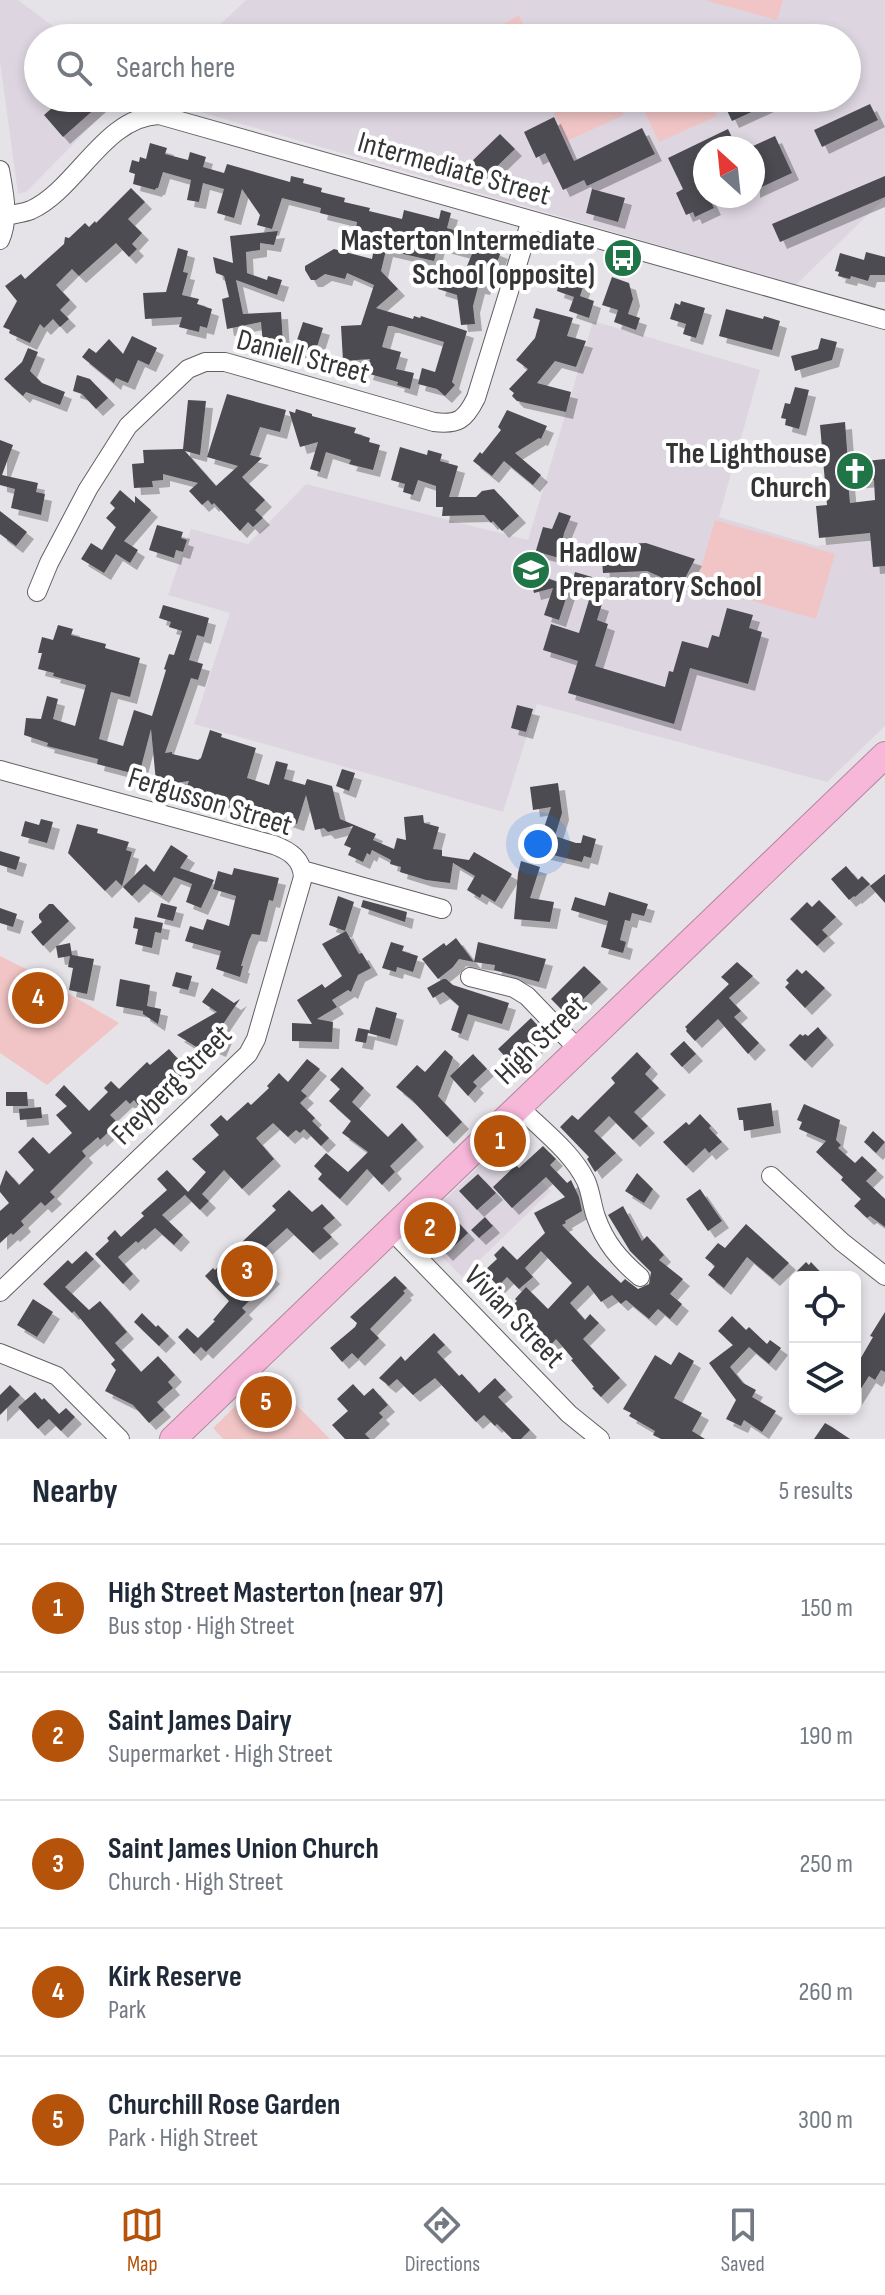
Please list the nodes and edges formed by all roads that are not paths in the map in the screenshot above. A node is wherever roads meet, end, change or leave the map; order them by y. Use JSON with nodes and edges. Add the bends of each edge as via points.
{"nodes":[{"id":1,"x":0,"y":170,"type":"edge"},
{"id":2,"x":6,"y":216,"type":"junction"},
{"id":3,"x":531,"y":220,"type":"junction"},
{"id":4,"x":0,"y":240,"type":"edge"},
{"id":5,"x":885,"y":320,"type":"edge"},
{"id":6,"x":37,"y":592,"type":"dead end"},
{"id":7,"x":885,"y":755,"type":"edge"},
{"id":8,"x":0,"y":770,"type":"edge"},
{"id":9,"x":302,"y":870,"type":"junction"},
{"id":10,"x":442,"y":909,"type":"dead end"},
{"id":11,"x":470,"y":977,"type":"dead end"},
{"id":12,"x":578,"y":1049,"type":"junction"},
{"id":13,"x":519,"y":1107,"type":"junction"},
{"id":14,"x":771,"y":1176,"type":"dead end"},
{"id":15,"x":392,"y":1231,"type":"junction"},
{"id":16,"x":885,"y":1276,"type":"edge"},
{"id":17,"x":640,"y":1277,"type":"dead end"},
{"id":18,"x":0,"y":1292,"type":"edge"},
{"id":19,"x":0,"y":1353,"type":"edge"},
{"id":20,"x":120,"y":1439,"type":"edge"},
{"id":21,"x":173,"y":1439,"type":"edge"},
{"id":22,"x":600,"y":1439,"type":"edge"}],
"edges":[{"from":1,"to":2,"type":"street"},
{"from":2,"to":3,"type":"street","name":"Intermediate Street","via":[[31,210],[53,194],[121,128],[146,115],[159,115]]},
{"from":2,"to":4,"type":"street"},
{"from":3,"to":5,"type":"street","name":"Intermediate Street"},
{"from":3,"to":6,"type":"street","name":"Daniell Street","via":[[468,414],[451,424],[434,422],[225,362],[188,369],[117,442]]},
{"from":7,"to":12,"type":"highway","name":"High Street"},
{"from":8,"to":9,"type":"street","name":"Fergusson Street","via":[[274,845],[293,855]]},
{"from":9,"to":10,"type":"street","name":"Fergusson Street"},
{"from":9,"to":18,"type":"street","name":"Freyberg Street","via":[[248,1054]]},
{"from":11,"to":12,"type":"street","via":[[527,996]]},
{"from":12,"to":13,"type":"highway","name":"High Street"},
{"from":13,"to":15,"type":"highway","name":"High Street"},
{"from":13,"to":17,"type":"street","via":[[578,1168],[605,1238]]},
{"from":14,"to":16,"type":"street"},
{"from":15,"to":21,"type":"highway","name":"High Street"},
{"from":15,"to":22,"type":"street","name":"Vivian Street","via":[[569,1414]]},
{"from":19,"to":20,"type":"street","via":[[57,1376]]}]}
